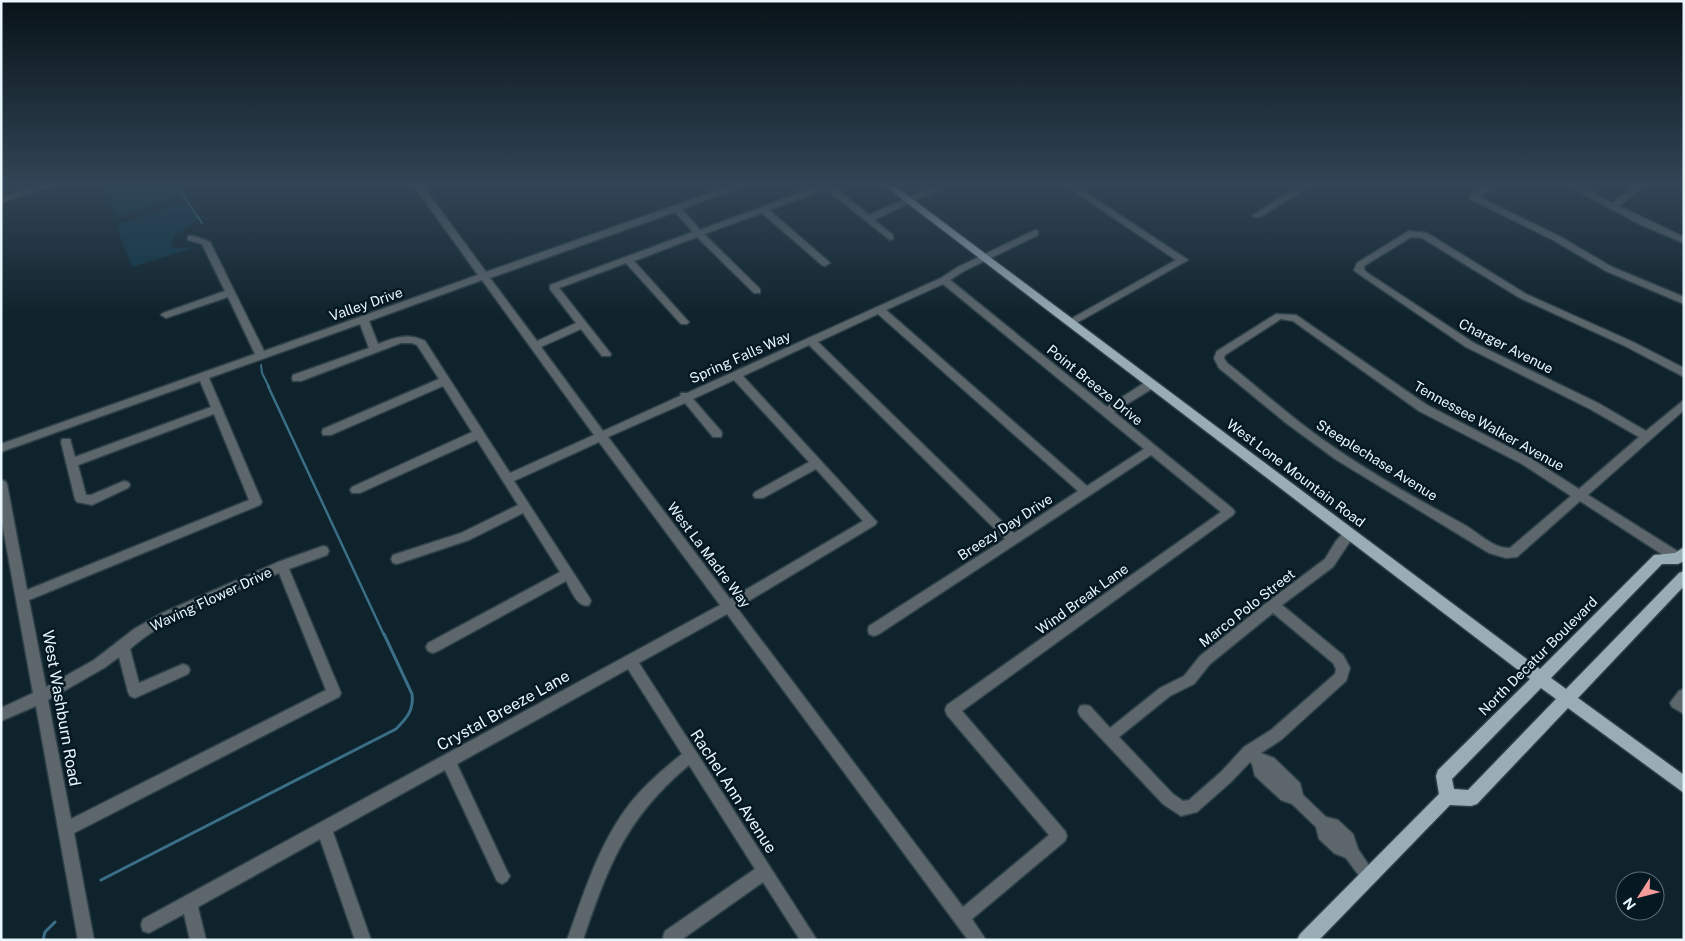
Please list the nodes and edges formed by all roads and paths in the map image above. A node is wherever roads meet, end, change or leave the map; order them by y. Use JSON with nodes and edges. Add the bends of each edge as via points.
{"nodes":[{"id":1,"x":450,"y":230,"type":"edge"},
{"id":2,"x":616,"y":230,"type":"edge"},
{"id":3,"x":696,"y":230,"type":"edge"},
{"id":4,"x":710,"y":230,"type":"edge"},
{"id":5,"x":787,"y":230,"type":"edge"},
{"id":6,"x":881,"y":230,"type":"edge"},
{"id":7,"x":946,"y":230,"type":"edge"},
{"id":8,"x":1137,"y":230,"type":"edge"},
{"id":9,"x":1540,"y":230,"type":"edge"},
{"id":10,"x":1660,"y":230,"type":"edge"},
{"id":11,"x":1035,"y":233,"type":"dead end"},
{"id":12,"x":699,"y":234,"type":"junction"},
{"id":13,"x":890,"y":237,"type":"dead end"},
{"id":14,"x":191,"y":238,"type":"dead end"},
{"id":15,"x":1684,"y":240,"type":"edge"},
{"id":16,"x":984,"y":258,"type":"junction"},
{"id":17,"x":628,"y":260,"type":"junction"},
{"id":18,"x":825,"y":263,"type":"dead end"},
{"id":19,"x":484,"y":277,"type":"junction"},
{"id":20,"x":944,"y":280,"type":"junction"},
{"id":21,"x":231,"y":292,"type":"junction"},
{"id":22,"x":757,"y":292,"type":"dead end"},
{"id":23,"x":1684,"y":301,"type":"edge"},
{"id":24,"x":879,"y":310,"type":"junction"},
{"id":25,"x":166,"y":316,"type":"dead end"},
{"id":26,"x":1288,"y":316,"type":"joint"},
{"id":27,"x":363,"y":320,"type":"junction"},
{"id":28,"x":684,"y":322,"type":"dead end"},
{"id":29,"x":1070,"y":323,"type":"junction"},
{"id":30,"x":583,"y":324,"type":"junction"},
{"id":31,"x":810,"y":340,"type":"junction"},
{"id":32,"x":534,"y":346,"type":"junction"},
{"id":33,"x":375,"y":350,"type":"junction"},
{"id":34,"x":606,"y":354,"type":"dead end"},
{"id":35,"x":261,"y":356,"type":"junction"},
{"id":36,"x":1684,"y":373,"type":"edge"},
{"id":37,"x":735,"y":374,"type":"junction"},
{"id":38,"x":203,"y":376,"type":"junction"},
{"id":39,"x":297,"y":378,"type":"dead end"},
{"id":40,"x":446,"y":381,"type":"junction"},
{"id":41,"x":1151,"y":384,"type":"junction"},
{"id":42,"x":685,"y":396,"type":"junction"},
{"id":43,"x":1684,"y":404,"type":"edge"},
{"id":44,"x":217,"y":409,"type":"junction"},
{"id":45,"x":1106,"y":412,"type":"junction"},
{"id":46,"x":327,"y":432,"type":"dead end"},
{"id":47,"x":479,"y":434,"type":"junction"},
{"id":48,"x":717,"y":434,"type":"dead end"},
{"id":49,"x":602,"y":437,"type":"junction"},
{"id":50,"x":1646,"y":437,"type":"junction"},
{"id":51,"x":66,"y":442,"type":"dead end"},
{"id":52,"x":1,"y":448,"type":"edge"},
{"id":53,"x":1152,"y":449,"type":"junction"},
{"id":54,"x":72,"y":463,"type":"junction"},
{"id":55,"x":817,"y":463,"type":"junction"},
{"id":56,"x":507,"y":479,"type":"junction"},
{"id":57,"x":1,"y":484,"type":"edge"},
{"id":58,"x":124,"y":484,"type":"dead end"},
{"id":59,"x":356,"y":490,"type":"dead end"},
{"id":60,"x":1086,"y":492,"type":"junction"},
{"id":61,"x":758,"y":495,"type":"dead end"},
{"id":62,"x":1581,"y":495,"type":"junction"},
{"id":63,"x":526,"y":507,"type":"junction"},
{"id":64,"x":1229,"y":512,"type":"joint"},
{"id":65,"x":1349,"y":534,"type":"junction"},
{"id":66,"x":1013,"y":539,"type":"junction"},
{"id":67,"x":322,"y":551,"type":"dead end"},
{"id":68,"x":1681,"y":556,"type":"edge"},
{"id":69,"x":397,"y":559,"type":"dead end"},
{"id":70,"x":282,"y":566,"type":"junction"},
{"id":71,"x":568,"y":574,"type":"junction"},
{"id":72,"x":1684,"y":575,"type":"edge"},
{"id":73,"x":23,"y":597,"type":"junction"},
{"id":74,"x":585,"y":601,"type":"dead end"},
{"id":75,"x":1273,"y":605,"type":"junction"},
{"id":76,"x":728,"y":606,"type":"junction"},
{"id":77,"x":874,"y":630,"type":"dead end"},
{"id":78,"x":433,"y":646,"type":"dead end"},
{"id":79,"x":123,"y":647,"type":"junction"},
{"id":80,"x":630,"y":660,"type":"junction"},
{"id":81,"x":183,"y":670,"type":"dead end"},
{"id":82,"x":1540,"y":678,"type":"junction"},
{"id":83,"x":42,"y":696,"type":"junction"},
{"id":84,"x":1567,"y":699,"type":"junction"},
{"id":85,"x":1085,"y":711,"type":"dead end"},
{"id":86,"x":1,"y":715,"type":"edge"},
{"id":87,"x":1109,"y":737,"type":"junction"},
{"id":88,"x":691,"y":755,"type":"junction"},
{"id":89,"x":1254,"y":756,"type":"junction"},
{"id":90,"x":448,"y":761,"type":"junction"},
{"id":91,"x":1684,"y":784,"type":"edge"},
{"id":92,"x":1447,"y":797,"type":"junction"},
{"id":93,"x":66,"y":829,"type":"junction"},
{"id":94,"x":324,"y":829,"type":"junction"},
{"id":95,"x":765,"y":871,"type":"junction"},
{"id":96,"x":502,"y":876,"type":"dead end"},
{"id":97,"x":1368,"y":876,"type":"junction"},
{"id":98,"x":189,"y":904,"type":"junction"},
{"id":99,"x":962,"y":918,"type":"junction"},
{"id":100,"x":149,"y":926,"type":"dead end"},
{"id":101,"x":671,"y":937,"type":"dead end"},
{"id":102,"x":1308,"y":939,"type":"edge"},
{"id":103,"x":86,"y":940,"type":"edge"},
{"id":104,"x":198,"y":940,"type":"edge"},
{"id":105,"x":363,"y":940,"type":"edge"},
{"id":106,"x":575,"y":940,"type":"edge"},
{"id":107,"x":809,"y":940,"type":"edge"},
{"id":108,"x":978,"y":940,"type":"edge"}],
"edges":[{"from":1,"to":19,"type":"street","name":"West La Madre Way"},
{"from":2,"to":19,"type":"street","name":"Valley Drive"},
{"from":3,"to":12,"type":"street"},
{"from":4,"to":12,"type":"street"},
{"from":5,"to":18,"type":"street"},
{"from":6,"to":13,"type":"street"},
{"from":7,"to":16,"type":"main road","name":"West Lone Mountain Road"},
{"from":8,"to":29,"type":"street","via":[[1183,260]]},
{"from":9,"to":23,"type":"street","via":[[1609,269]]},
{"from":10,"to":15,"type":"street"},
{"from":11,"to":16,"type":"street","name":"Spring Falls Way"},
{"from":12,"to":17,"type":"street"},
{"from":12,"to":22,"type":"street"},
{"from":14,"to":21,"type":"street","via":[[206,242]]},
{"from":16,"to":20,"type":"street","name":"Spring Falls Way"},
{"from":16,"to":29,"type":"main road","name":"West Lone Mountain Road"},
{"from":17,"to":28,"type":"street"},
{"from":17,"to":30,"type":"street","via":[[553,287]]},
{"from":19,"to":27,"type":"street","name":"Valley Drive"},
{"from":19,"to":32,"type":"street","name":"West La Madre Way"},
{"from":20,"to":24,"type":"street","name":"Spring Falls Way"},
{"from":20,"to":45,"type":"street","name":"Point Breeze Drive"},
{"from":21,"to":25,"type":"street"},
{"from":21,"to":35,"type":"street"},
{"from":24,"to":31,"type":"street","name":"Spring Falls Way"},
{"from":24,"to":60,"type":"street"},
{"from":26,"to":62,"type":"street","name":"Tennessee Walker Avenue","via":[[1319,333],[1423,408]]},
{"from":26,"to":62,"type":"street","name":"Steeplechase Avenue","via":[[1279,316],[1221,353],[1219,358],[1223,365],[1344,461],[1401,496],[1505,554],[1514,553]]},
{"from":27,"to":33,"type":"street"},
{"from":27,"to":35,"type":"street","name":"Valley Drive"},
{"from":29,"to":41,"type":"main road","name":"West Lone Mountain Road"},
{"from":30,"to":32,"type":"street"},
{"from":30,"to":34,"type":"street"},
{"from":31,"to":37,"type":"street","name":"Spring Falls Way"},
{"from":31,"to":66,"type":"street"},
{"from":32,"to":49,"type":"street","name":"West La Madre Way"},
{"from":33,"to":39,"type":"street"},
{"from":33,"to":40,"type":"street","via":[[400,340],[413,339],[422,343]]},
{"from":35,"to":38,"type":"street","name":"Valley Drive"},
{"from":36,"to":50,"type":"street","name":"Charger Avenue","via":[[1523,296],[1424,235],[1409,234],[1360,265],[1359,270],[1470,345],[1594,406]]},
{"from":37,"to":42,"type":"street","name":"Spring Falls Way"},
{"from":37,"to":55,"type":"street"},
{"from":38,"to":44,"type":"street"},
{"from":38,"to":52,"type":"street","name":"Valley Drive"},
{"from":40,"to":46,"type":"street"},
{"from":40,"to":47,"type":"street"},
{"from":41,"to":45,"type":"street"},
{"from":41,"to":65,"type":"main road","name":"West Lone Mountain Road"},
{"from":42,"to":48,"type":"street"},
{"from":42,"to":49,"type":"street","name":"Spring Falls Way"},
{"from":43,"to":50,"type":"street"},
{"from":44,"to":54,"type":"street"},
{"from":44,"to":73,"type":"street","via":[[256,502]]},
{"from":45,"to":53,"type":"street","name":"Point Breeze Drive"},
{"from":47,"to":56,"type":"street"},
{"from":47,"to":59,"type":"street"},
{"from":49,"to":56,"type":"street","name":"Spring Falls Way"},
{"from":49,"to":76,"type":"street","name":"West La Madre Way"},
{"from":50,"to":62,"type":"street"},
{"from":51,"to":54,"type":"street"},
{"from":53,"to":60,"type":"street","name":"Breezy Day Drive"},
{"from":53,"to":64,"type":"street","name":"Point Breeze Drive"},
{"from":54,"to":58,"type":"street","via":[[82,500],[92,500]]},
{"from":55,"to":61,"type":"street"},
{"from":55,"to":76,"type":"street","name":"Crystal Breeze Lane","via":[[871,522]]},
{"from":56,"to":63,"type":"street"},
{"from":57,"to":73,"type":"street","name":"West Washburn Road"},
{"from":60,"to":66,"type":"street","name":"Breezy Day Drive"},
{"from":62,"to":68,"type":"street","name":"Tennessee Walker Avenue"},
{"from":63,"to":69,"type":"street","via":[[465,537]]},
{"from":63,"to":71,"type":"street"},
{"from":64,"to":99,"type":"street","name":"Wind Break Lane","via":[[952,710],[1060,836]]},
{"from":65,"to":75,"type":"street","name":"Marco Polo Street","via":[[1329,563]]},
{"from":65,"to":82,"type":"main road","name":"West Lone Mountain Road"},
{"from":66,"to":77,"type":"street","name":"Breezy Day Drive"},
{"from":67,"to":70,"type":"street","name":"Waving Flower Drive"},
{"from":68,"to":72,"type":"main road"},
{"from":68,"to":82,"type":"main road","name":"North Decatur Boulevard","via":[[1658,559]]},
{"from":70,"to":79,"type":"street","name":"Waving Flower Drive","via":[[166,617]]},
{"from":70,"to":93,"type":"street","via":[[334,693]]},
{"from":71,"to":74,"type":"street"},
{"from":71,"to":78,"type":"street"},
{"from":72,"to":84,"type":"main road"},
{"from":73,"to":83,"type":"street","name":"West Washburn Road"},
{"from":75,"to":87,"type":"street","name":"Marco Polo Street","via":[[1205,660],[1189,680],[1165,692]]},
{"from":75,"to":89,"type":"street","via":[[1338,660],[1343,668],[1341,677]]},
{"from":76,"to":80,"type":"street","name":"Crystal Breeze Lane"},
{"from":76,"to":99,"type":"street","name":"West La Madre Way"},
{"from":79,"to":81,"type":"street","via":[[135,692]]},
{"from":79,"to":83,"type":"street","name":"Waving Flower Drive"},
{"from":80,"to":88,"type":"street","name":"Rachel Ann Avenue"},
{"from":80,"to":90,"type":"street","name":"Crystal Breeze Lane"},
{"from":82,"to":84,"type":"main road","name":"West Lone Mountain Road"},
{"from":82,"to":92,"type":"main road","name":"North Decatur Boulevard","via":[[1444,776]]},
{"from":83,"to":86,"type":"street","name":"Waving Flower Drive"},
{"from":83,"to":93,"type":"street","name":"West Washburn Road"},
{"from":84,"to":91,"type":"main road","name":"West Lone Mountain Road"},
{"from":84,"to":92,"type":"main road","via":[[1471,798]]},
{"from":85,"to":87,"type":"street"},
{"from":87,"to":89,"type":"street","via":[[1181,809],[1192,807]]},
{"from":88,"to":95,"type":"street","name":"Rachel Ann Avenue"},
{"from":88,"to":106,"type":"street","via":[[666,774],[627,817],[597,876]]},
{"from":89,"to":97,"type":"street","via":[[1260,771],[1286,795],[1296,798],[1323,824],[1324,834],[1339,848],[1351,852]]},
{"from":90,"to":94,"type":"street","name":"Crystal Breeze Lane"},
{"from":90,"to":96,"type":"street"},
{"from":92,"to":97,"type":"main road"},
{"from":93,"to":103,"type":"street","name":"West Washburn Road"},
{"from":94,"to":98,"type":"street","name":"Crystal Breeze Lane"},
{"from":94,"to":105,"type":"street"},
{"from":95,"to":101,"type":"street"},
{"from":95,"to":107,"type":"street","name":"Rachel Ann Avenue"},
{"from":97,"to":102,"type":"main road"},
{"from":98,"to":100,"type":"street","name":"Crystal Breeze Lane"},
{"from":98,"to":104,"type":"street"},
{"from":99,"to":108,"type":"street","name":"West La Madre Way"}]}
